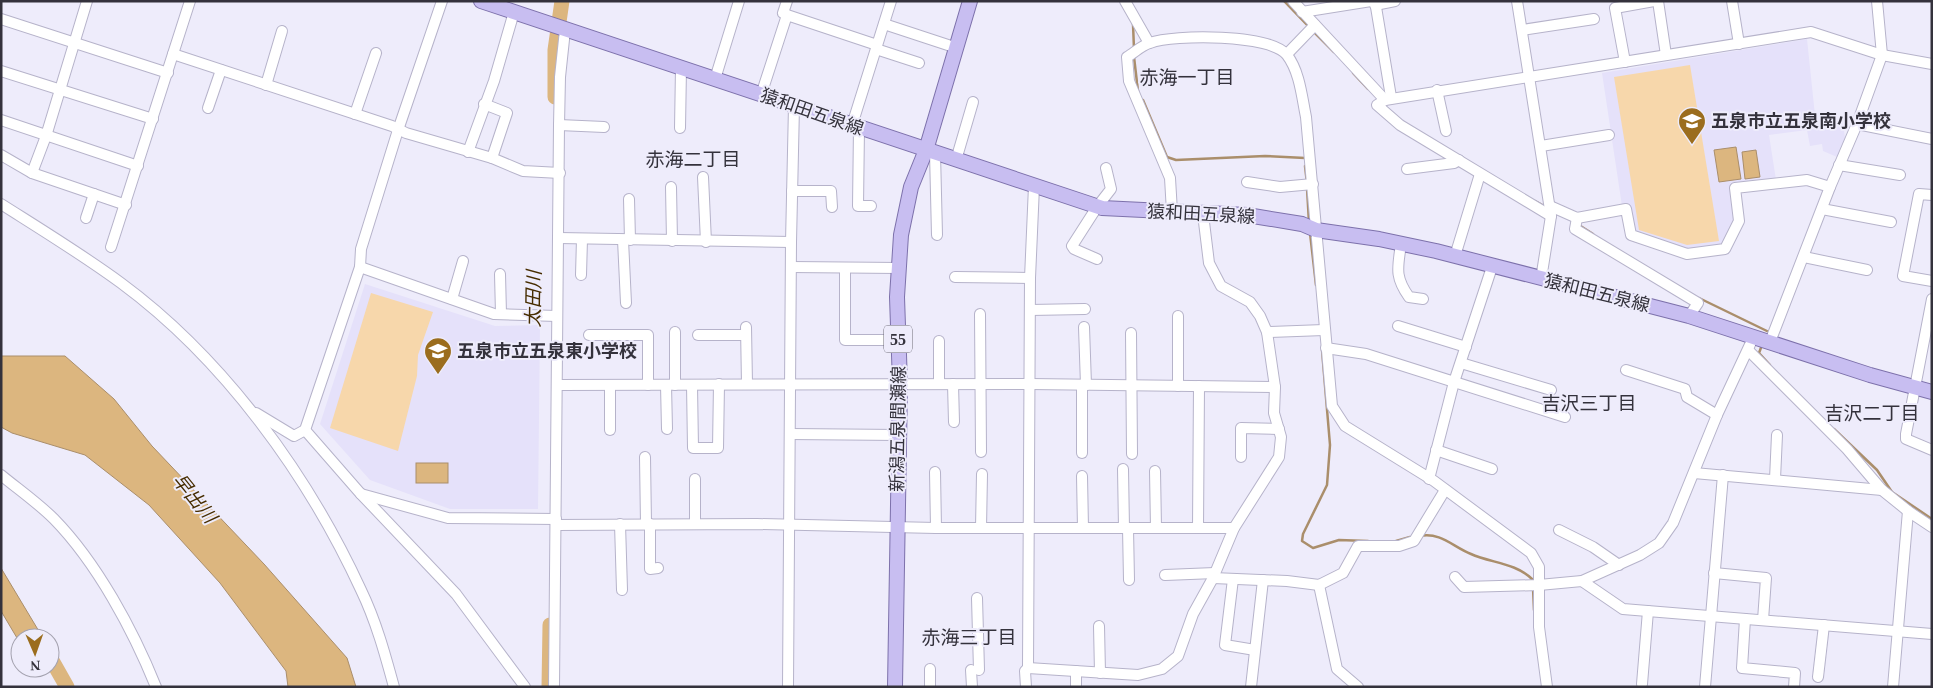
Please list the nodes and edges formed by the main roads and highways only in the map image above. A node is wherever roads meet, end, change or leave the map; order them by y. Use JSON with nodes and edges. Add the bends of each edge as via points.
{"nodes":[{"id":1,"x":481,"y":1,"type":"edge"},
{"id":2,"x":970,"y":1,"type":"edge"},
{"id":3,"x":930,"y":152,"type":"junction"},
{"id":4,"x":1932,"y":392,"type":"edge"},
{"id":5,"x":895,"y":687,"type":"edge"}],
"edges":[{"from":1,"to":3,"type":"main road","name":"猿和田五泉線"},
{"from":2,"to":3,"type":"main road","name":"新潟五泉間瀬線","number":"55"},
{"from":3,"to":4,"type":"main road","name":"猿和田五泉線","via":[[1097,207],[1257,217],[1455,256],[1689,316]]},
{"from":3,"to":5,"type":"main road","name":"新潟五泉間瀬線","number":"55","via":[[911,187],[901,235]]}]}
